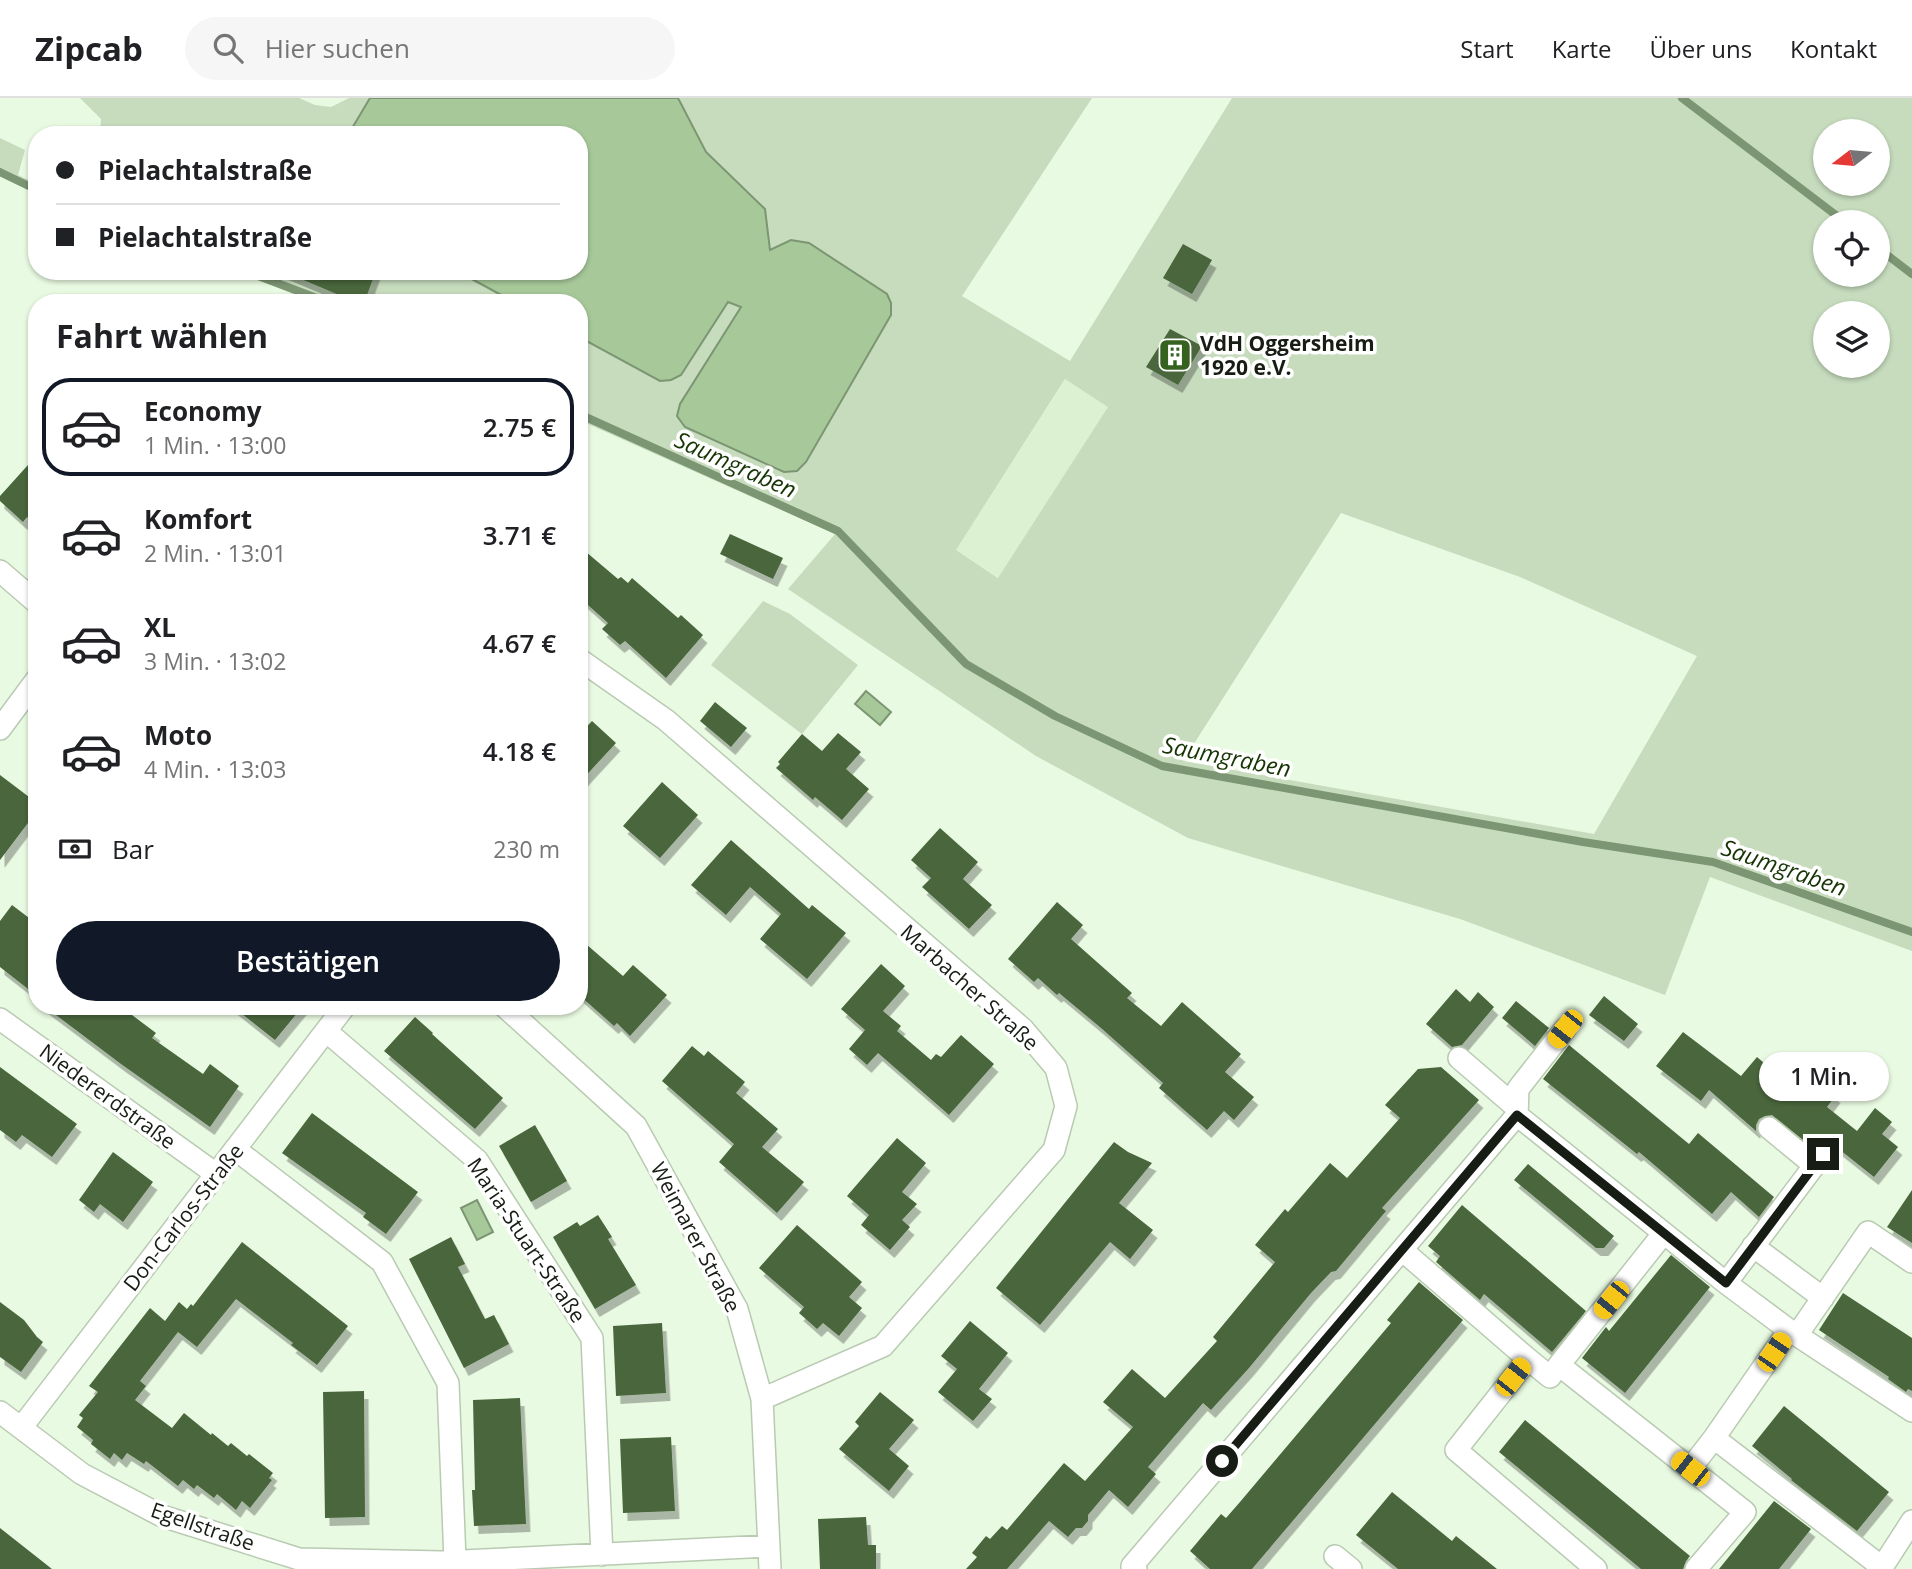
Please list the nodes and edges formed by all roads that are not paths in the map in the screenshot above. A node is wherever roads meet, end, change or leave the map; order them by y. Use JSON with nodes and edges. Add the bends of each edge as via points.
{"nodes":[{"id":1,"x":0,"y":571,"type":"edge"},
{"id":2,"x":28,"y":595,"type":"edge"},
{"id":3,"x":588,"y":665,"type":"edge"},
{"id":4,"x":28,"y":691,"type":"edge"},
{"id":5,"x":0,"y":729,"type":"edge"},
{"id":6,"x":338,"y":1015,"type":"edge"},
{"id":7,"x":514,"y":1015,"type":"edge"},
{"id":8,"x":0,"y":1018,"type":"edge"},
{"id":9,"x":1565,"y":1029,"type":"dead end"},
{"id":10,"x":326,"y":1031,"type":"junction"},
{"id":11,"x":1459,"y":1058,"type":"dead end"},
{"id":12,"x":1517,"y":1112,"type":"junction"},
{"id":13,"x":1769,"y":1128,"type":"dead end"},
{"id":14,"x":235,"y":1149,"type":"junction"},
{"id":15,"x":216,"y":1174,"type":"junction"},
{"id":16,"x":1663,"y":1234,"type":"junction"},
{"id":17,"x":1753,"y":1247,"type":"junction"},
{"id":18,"x":1402,"y":1250,"type":"junction"},
{"id":19,"x":1912,"y":1262,"type":"edge"},
{"id":20,"x":1726,"y":1283,"type":"junction"},
{"id":21,"x":1823,"y":1298,"type":"junction"},
{"id":22,"x":1793,"y":1333,"type":"junction"},
{"id":23,"x":1528,"y":1359,"type":"junction"},
{"id":24,"x":1559,"y":1365,"type":"junction"},
{"id":25,"x":762,"y":1399,"type":"junction"},
{"id":26,"x":1912,"y":1411,"type":"edge"},
{"id":27,"x":0,"y":1412,"type":"edge"},
{"id":28,"x":20,"y":1428,"type":"junction"},
{"id":29,"x":1714,"y":1438,"type":"junction"},
{"id":30,"x":1690,"y":1469,"type":"junction"},
{"id":31,"x":1769,"y":1482,"type":"junction"},
{"id":32,"x":1745,"y":1512,"type":"junction"},
{"id":33,"x":1912,"y":1521,"type":"edge"},
{"id":34,"x":769,"y":1546,"type":"junction"},
{"id":35,"x":602,"y":1555,"type":"junction"},
{"id":36,"x":455,"y":1561,"type":"junction"},
{"id":37,"x":1593,"y":1568,"type":"edge"},
{"id":38,"x":1881,"y":1568,"type":"edge"},
{"id":39,"x":770,"y":1569,"type":"edge"},
{"id":40,"x":1136,"y":1569,"type":"edge"},
{"id":41,"x":1696,"y":1569,"type":"edge"}],
"edges":[{"from":1,"to":2,"type":"street"},
{"from":3,"to":25,"type":"street","name":"Marbacher Straße","via":[[666,719],[1023,1029],[1056,1068],[1066,1106],[1054,1150],[883,1346]]},
{"from":4,"to":5,"type":"street"},
{"from":6,"to":10,"type":"street","name":"Don-Carlos-Straße"},
{"from":7,"to":25,"type":"street","name":"Weimarer Straße","via":[[636,1126],[737,1309]]},
{"from":8,"to":15,"type":"street","name":"Niedererdstraße"},
{"from":9,"to":12,"type":"street","via":[[1518,1090]]},
{"from":10,"to":14,"type":"street","name":"Don-Carlos-Straße"},
{"from":10,"to":35,"type":"street","name":"Maria-Stuart-Straße","via":[[477,1160],[592,1338]]},
{"from":11,"to":12,"type":"street"},
{"from":12,"to":16,"type":"street"},
{"from":12,"to":18,"type":"street"},
{"from":13,"to":17,"type":"street","via":[[1818,1160]]},
{"from":14,"to":15,"type":"street","name":"Don-Carlos-Straße"},
{"from":14,"to":36,"type":"street","via":[[382,1262],[441,1371],[447,1383]]},
{"from":15,"to":28,"type":"street","name":"Don-Carlos-Straße"},
{"from":16,"to":20,"type":"street"},
{"from":16,"to":24,"type":"street"},
{"from":17,"to":20,"type":"street"},
{"from":17,"to":21,"type":"street"},
{"from":18,"to":23,"type":"street"},
{"from":18,"to":40,"type":"street","via":[[1132,1566]]},
{"from":19,"to":21,"type":"street","via":[[1868,1231]]},
{"from":20,"to":22,"type":"street"},
{"from":21,"to":22,"type":"street"},
{"from":22,"to":26,"type":"street"},
{"from":22,"to":29,"type":"street"},
{"from":23,"to":24,"type":"street","via":[[1550,1377]]},
{"from":23,"to":37,"type":"street","via":[[1456,1450]]},
{"from":24,"to":30,"type":"street"},
{"from":25,"to":34,"type":"street","name":"Weimarer Straße"},
{"from":27,"to":28,"type":"street","name":"Egellstraße"},
{"from":28,"to":36,"type":"street","name":"Egellstraße","via":[[82,1474],[162,1516],[299,1559]]},
{"from":29,"to":30,"type":"street"},
{"from":29,"to":31,"type":"street"},
{"from":30,"to":32,"type":"street"},
{"from":31,"to":32,"type":"street"},
{"from":31,"to":38,"type":"street"},
{"from":32,"to":41,"type":"street"},
{"from":33,"to":38,"type":"street"},
{"from":34,"to":35,"type":"street","name":"Egellstraße"},
{"from":34,"to":39,"type":"street","name":"Weimarer Straße"},
{"from":35,"to":36,"type":"street","name":"Egellstraße"}]}
